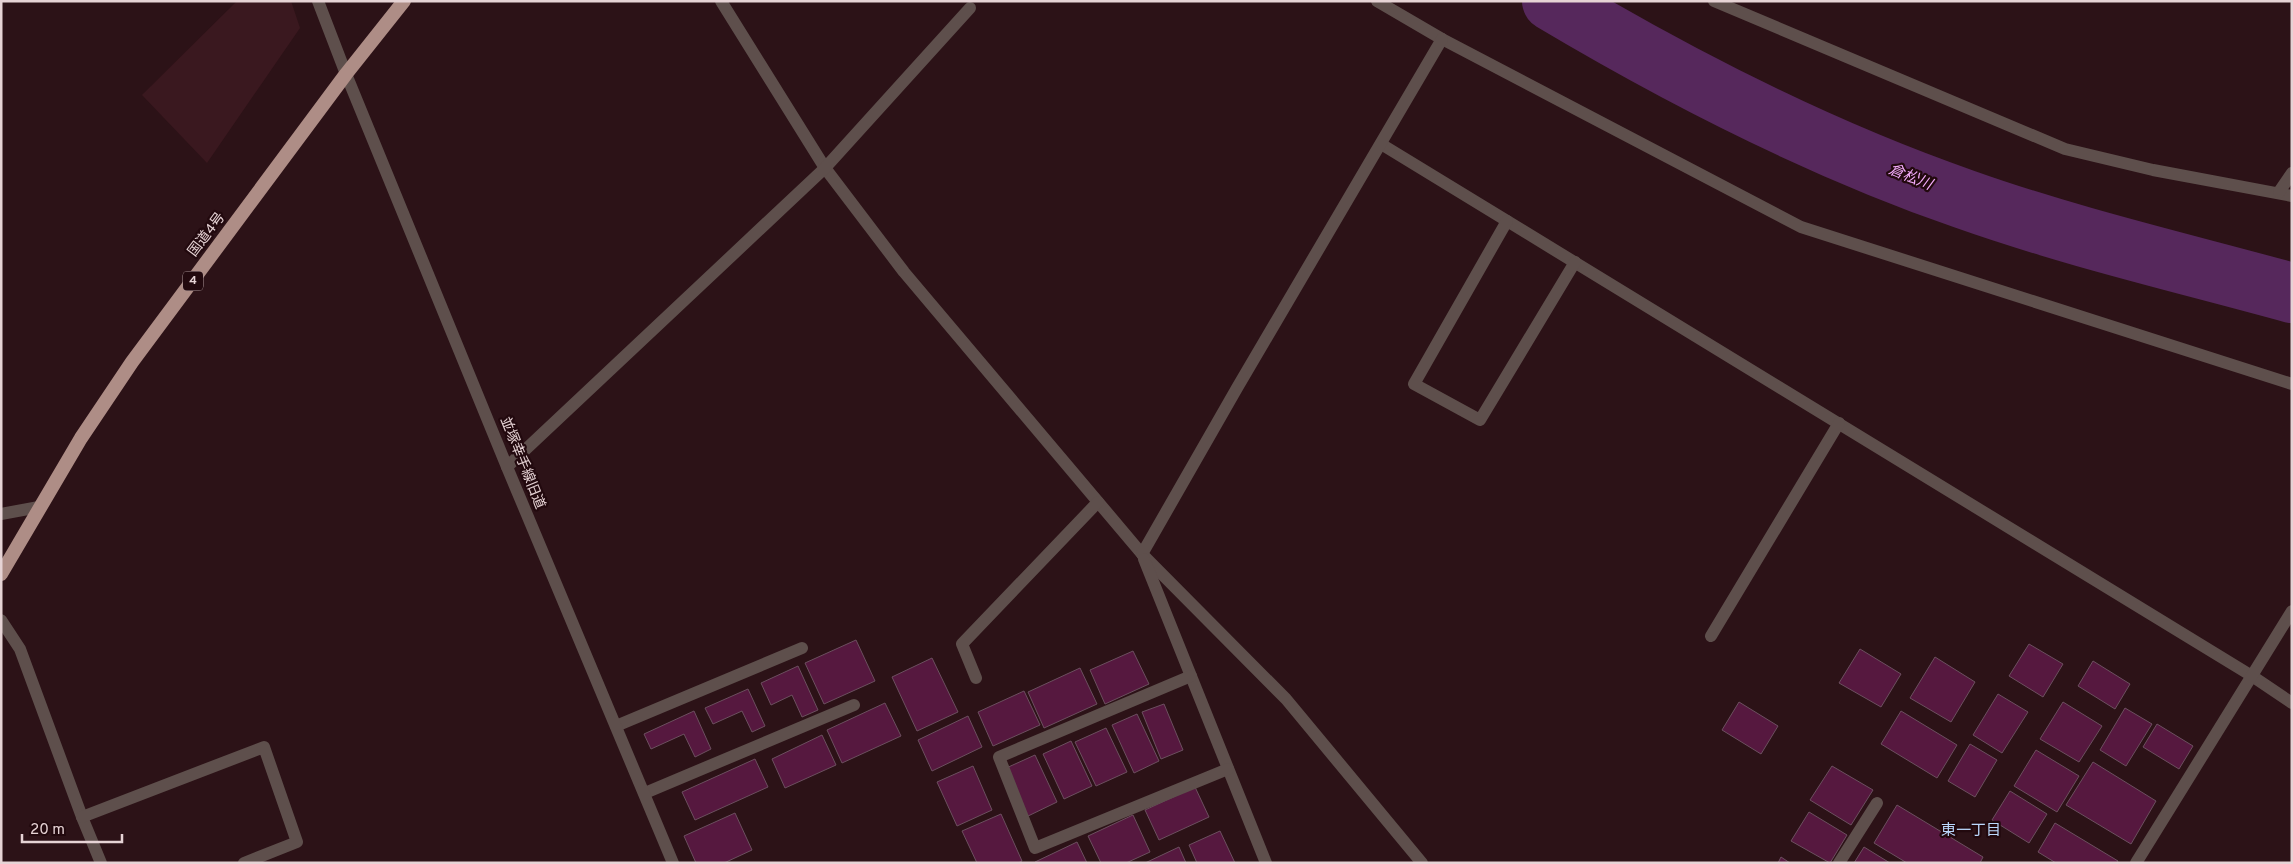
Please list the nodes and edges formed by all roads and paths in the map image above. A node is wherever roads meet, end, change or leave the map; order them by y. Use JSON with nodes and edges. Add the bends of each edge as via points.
{"nodes":[{"id":1,"x":318,"y":1,"type":"edge"},
{"id":2,"x":404,"y":1,"type":"edge"},
{"id":3,"x":721,"y":1,"type":"edge"},
{"id":4,"x":1377,"y":1,"type":"edge"},
{"id":5,"x":1714,"y":1,"type":"edge"},
{"id":6,"x":970,"y":8,"type":"dead end"},
{"id":7,"x":1442,"y":39,"type":"junction"},
{"id":8,"x":346,"y":74,"type":"junction"},
{"id":9,"x":1381,"y":144,"type":"junction"},
{"id":10,"x":825,"y":168,"type":"junction"},
{"id":11,"x":2292,"y":173,"type":"edge"},
{"id":12,"x":2286,"y":194,"type":"edge"},
{"id":13,"x":1507,"y":221,"type":"junction"},
{"id":14,"x":1575,"y":262,"type":"junction"},
{"id":15,"x":2292,"y":384,"type":"edge"},
{"id":16,"x":1839,"y":423,"type":"junction"},
{"id":17,"x":507,"y":467,"type":"junction"},
{"id":18,"x":1098,"y":502,"type":"junction"},
{"id":19,"x":39,"y":507,"type":"junction"},
{"id":20,"x":1,"y":514,"type":"edge"},
{"id":21,"x":1142,"y":554,"type":"junction"},
{"id":22,"x":1,"y":574,"type":"edge"},
{"id":23,"x":2292,"y":611,"type":"edge"},
{"id":24,"x":1,"y":620,"type":"edge"},
{"id":25,"x":1711,"y":636,"type":"dead end"},
{"id":26,"x":802,"y":648,"type":"dead end"},
{"id":27,"x":1191,"y":676,"type":"junction"},
{"id":28,"x":2252,"y":676,"type":"junction"},
{"id":29,"x":976,"y":678,"type":"dead end"},
{"id":30,"x":2292,"y":703,"type":"edge"},
{"id":31,"x":854,"y":705,"type":"dead end"},
{"id":32,"x":616,"y":726,"type":"junction"},
{"id":33,"x":1228,"y":768,"type":"junction"},
{"id":34,"x":645,"y":793,"type":"junction"},
{"id":35,"x":1877,"y":804,"type":"dead end"},
{"id":36,"x":82,"y":817,"type":"junction"},
{"id":37,"x":101,"y":863,"type":"edge"},
{"id":38,"x":244,"y":863,"type":"edge"},
{"id":39,"x":673,"y":863,"type":"edge"},
{"id":40,"x":1266,"y":863,"type":"edge"},
{"id":41,"x":1422,"y":863,"type":"edge"},
{"id":42,"x":1839,"y":863,"type":"edge"},
{"id":43,"x":2136,"y":863,"type":"edge"}],
"edges":[{"from":1,"to":8,"type":"street","name":"並塚幸手線旧道"},
{"from":2,"to":8,"type":"highway","name":"国道4号","number":"4"},
{"from":3,"to":10,"type":"street"},
{"from":4,"to":7,"type":"street"},
{"from":5,"to":12,"type":"street","via":[[2066,149],[2153,170]]},
{"from":6,"to":10,"type":"street"},
{"from":7,"to":9,"type":"street"},
{"from":7,"to":15,"type":"street","via":[[1801,227]]},
{"from":8,"to":17,"type":"street","name":"並塚幸手線旧道"},
{"from":8,"to":19,"type":"highway","name":"国道4号","number":"4","via":[[132,362]]},
{"from":9,"to":13,"type":"street"},
{"from":9,"to":21,"type":"street"},
{"from":10,"to":17,"type":"street"},
{"from":10,"to":18,"type":"street","via":[[904,272]]},
{"from":11,"to":12,"type":"street"},
{"from":13,"to":14,"type":"street"},
{"from":13,"to":14,"type":"street","via":[[1414,384],[1480,420]]},
{"from":14,"to":16,"type":"street"},
{"from":16,"to":25,"type":"street"},
{"from":16,"to":28,"type":"street"},
{"from":17,"to":32,"type":"street","name":"並塚幸手線旧道"},
{"from":18,"to":21,"type":"street"},
{"from":18,"to":29,"type":"street","via":[[962,644]]},
{"from":19,"to":20,"type":"street"},
{"from":19,"to":22,"type":"highway","name":"国道4号","number":"4"},
{"from":21,"to":27,"type":"street"},
{"from":21,"to":41,"type":"street","via":[[1286,699]]},
{"from":23,"to":28,"type":"street"},
{"from":24,"to":36,"type":"street","via":[[20,649]]},
{"from":26,"to":32,"type":"street"},
{"from":27,"to":33,"type":"street"},
{"from":27,"to":33,"type":"street","via":[[999,757],[1013,794],[1035,848]]},
{"from":28,"to":30,"type":"street"},
{"from":28,"to":43,"type":"street"},
{"from":31,"to":34,"type":"street"},
{"from":32,"to":34,"type":"street","name":"並塚幸手線旧道"},
{"from":33,"to":40,"type":"street"},
{"from":34,"to":39,"type":"street","name":"並塚幸手線旧道"},
{"from":35,"to":42,"type":"street"},
{"from":36,"to":37,"type":"street"},
{"from":36,"to":38,"type":"street","via":[[264,747],[297,842]]}]}
